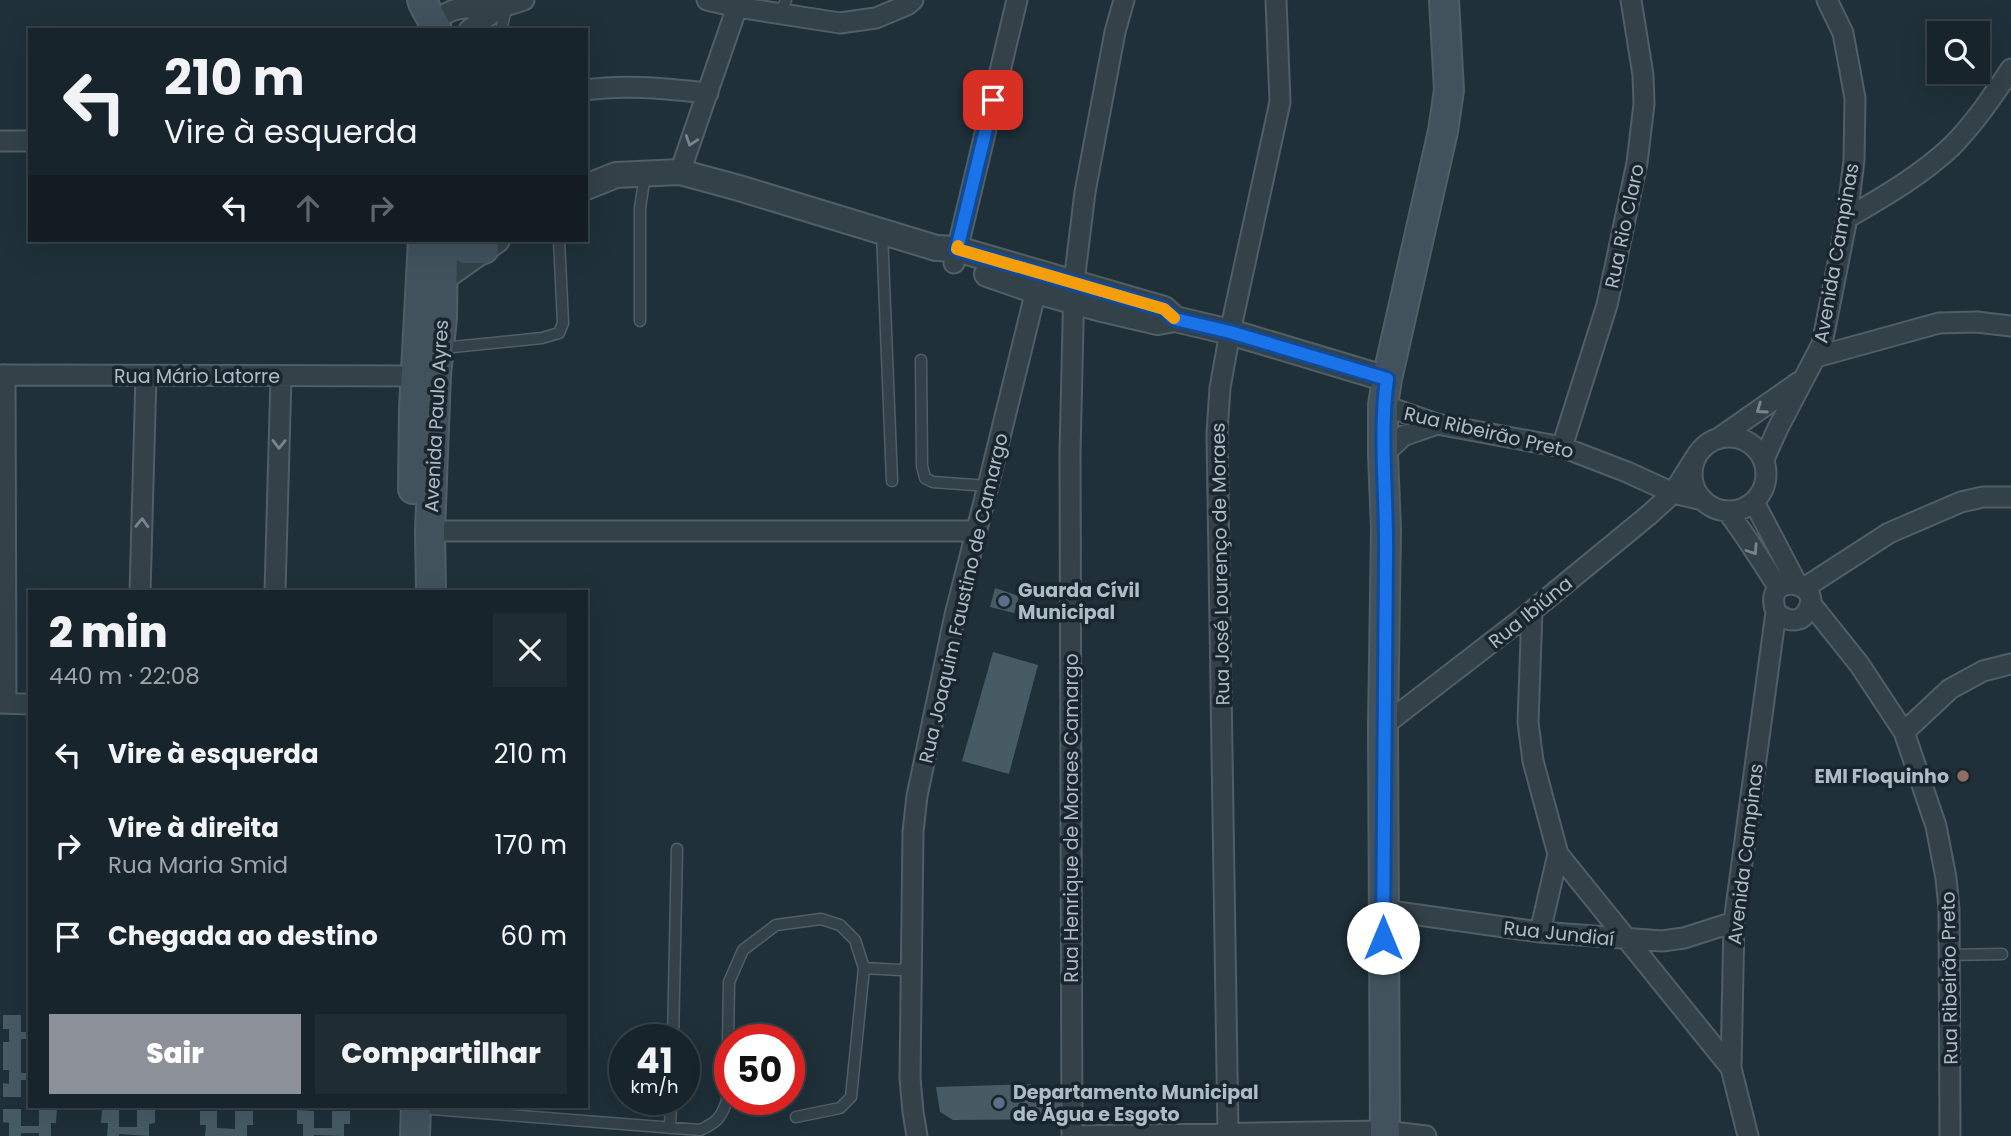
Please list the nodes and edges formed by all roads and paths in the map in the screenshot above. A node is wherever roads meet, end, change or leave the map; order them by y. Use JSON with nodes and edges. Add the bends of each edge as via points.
{"nodes":[{"id":1,"x":707,"y":0,"type":"edge"},
{"id":2,"x":913,"y":0,"type":"edge"},
{"id":3,"x":1017,"y":0,"type":"edge"},
{"id":4,"x":1124,"y":0,"type":"edge"},
{"id":5,"x":1276,"y":0,"type":"edge"},
{"id":6,"x":1444,"y":0,"type":"edge"},
{"id":7,"x":1631,"y":0,"type":"edge"},
{"id":8,"x":1827,"y":0,"type":"edge"},
{"id":9,"x":511,"y":4,"type":"edge"},
{"id":10,"x":737,"y":7,"type":"junction"},
{"id":11,"x":783,"y":7,"type":"edge"},
{"id":12,"x":428,"y":20,"type":"edge"},
{"id":13,"x":472,"y":28,"type":"edge"},
{"id":14,"x":502,"y":28,"type":"edge"},
{"id":15,"x":2011,"y":69,"type":"edge"},
{"id":16,"x":588,"y":90,"type":"edge"},
{"id":17,"x":708,"y":93,"type":"junction"},
{"id":18,"x":0,"y":141,"type":"edge"},
{"id":19,"x":28,"y":141,"type":"edge"},
{"id":20,"x":680,"y":172,"type":"junction"},
{"id":21,"x":645,"y":174,"type":"junction"},
{"id":22,"x":588,"y":186,"type":"edge"},
{"id":23,"x":1847,"y":218,"type":"junction"},
{"id":24,"x":881,"y":231,"type":"junction"},
{"id":25,"x":423,"y":242,"type":"edge"},
{"id":26,"x":443,"y":242,"type":"edge"},
{"id":27,"x":455,"y":242,"type":"edge"},
{"id":28,"x":559,"y":242,"type":"edge"},
{"id":29,"x":490,"y":244,"type":"edge"},
{"id":30,"x":949,"y":253,"type":"junction"},
{"id":31,"x":443,"y":279,"type":"junction"},
{"id":32,"x":1038,"y":282,"type":"junction"},
{"id":33,"x":1074,"y":291,"type":"junction"},
{"id":34,"x":420,"y":295,"type":"junction"},
{"id":35,"x":640,"y":321,"type":"dead end"},
{"id":36,"x":2011,"y":326,"type":"edge"},
{"id":37,"x":1230,"y":332,"type":"junction"},
{"id":38,"x":1816,"y":357,"type":"junction"},
{"id":39,"x":921,"y":360,"type":"dead end"},
{"id":40,"x":420,"y":367,"type":"junction"},
{"id":41,"x":2,"y":375,"type":"edge"},
{"id":42,"x":146,"y":376,"type":"junction"},
{"id":43,"x":281,"y":376,"type":"junction"},
{"id":44,"x":1802,"y":380,"type":"junction"},
{"id":45,"x":1385,"y":392,"type":"junction"},
{"id":46,"x":1437,"y":424,"type":"junction"},
{"id":47,"x":1719,"y":438,"type":"junction"},
{"id":48,"x":1562,"y":447,"type":"junction"},
{"id":49,"x":1383,"y":455,"type":"junction"},
{"id":50,"x":1695,"y":458,"type":"junction"},
{"id":51,"x":1764,"y":459,"type":"junction"},
{"id":52,"x":892,"y":481,"type":"dead end"},
{"id":53,"x":988,"y":486,"type":"junction"},
{"id":54,"x":1673,"y":493,"type":"junction"},
{"id":55,"x":2011,"y":496,"type":"edge"},
{"id":56,"x":1703,"y":500,"type":"junction"},
{"id":57,"x":1754,"y":502,"type":"junction"},
{"id":58,"x":1727,"y":511,"type":"junction"},
{"id":59,"x":430,"y":531,"type":"junction"},
{"id":60,"x":976,"y":531,"type":"junction"},
{"id":61,"x":140,"y":590,"type":"edge"},
{"id":62,"x":275,"y":590,"type":"edge"},
{"id":63,"x":413,"y":590,"type":"edge"},
{"id":64,"x":431,"y":590,"type":"edge"},
{"id":65,"x":1798,"y":591,"type":"junction"},
{"id":66,"x":1532,"y":611,"type":"junction"},
{"id":67,"x":1776,"y":612,"type":"junction"},
{"id":68,"x":2011,"y":664,"type":"edge"},
{"id":69,"x":3,"y":703,"type":"edge"},
{"id":70,"x":28,"y":704,"type":"edge"},
{"id":71,"x":1383,"y":726,"type":"junction"},
{"id":72,"x":1904,"y":732,"type":"junction"},
{"id":73,"x":677,"y":849,"type":"dead end"},
{"id":74,"x":1558,"y":855,"type":"junction"},
{"id":75,"x":1383,"y":910,"type":"junction"},
{"id":76,"x":1734,"y":922,"type":"junction"},
{"id":77,"x":1540,"y":932,"type":"junction"},
{"id":78,"x":1627,"y":940,"type":"junction"},
{"id":79,"x":2002,"y":954,"type":"dead end"},
{"id":80,"x":1950,"y":955,"type":"junction"},
{"id":81,"x":911,"y":967,"type":"junction"},
{"id":82,"x":864,"y":968,"type":"junction"},
{"id":83,"x":673,"y":1024,"type":"edge"},
{"id":84,"x":1731,"y":1068,"type":"junction"},
{"id":85,"x":495,"y":1110,"type":"edge"},
{"id":86,"x":670,"y":1115,"type":"edge"},
{"id":87,"x":796,"y":1116,"type":"dead end"},
{"id":88,"x":424,"y":1117,"type":"edge"},
{"id":89,"x":670,"y":1128,"type":"junction"},
{"id":90,"x":1228,"y":1134,"type":"junction"},
{"id":91,"x":1385,"y":1134,"type":"edge"},
{"id":92,"x":917,"y":1136,"type":"edge"},
{"id":93,"x":1072,"y":1136,"type":"edge"},
{"id":94,"x":1426,"y":1136,"type":"edge"},
{"id":95,"x":1748,"y":1136,"type":"edge"},
{"id":96,"x":1950,"y":1136,"type":"edge"}],
"edges":[{"from":1,"to":10,"type":"street"},
{"from":2,"to":11,"type":"street","via":[[876,18],[840,23]]},
{"from":3,"to":30,"type":"street"},
{"from":4,"to":33,"type":"street","name":"Rua Henrique de Moraes Camargo","via":[[1084,192]]},
{"from":5,"to":37,"type":"street","name":"Rua José Lourenço de Moraes","via":[[1280,102]]},
{"from":6,"to":45,"type":"main road","via":[[1449,90],[1443,131]]},
{"from":7,"to":48,"type":"street","name":"Rua Rio Claro","via":[[1643,75],[1637,163],[1607,305]]},
{"from":8,"to":23,"type":"street","name":"Avenida Campinas","via":[[1843,33],[1855,97]]},
{"from":9,"to":12,"type":"street","via":[[458,5]]},
{"from":9,"to":13,"type":"street"},
{"from":9,"to":14,"type":"lane"},
{"from":10,"to":11,"type":"street"},
{"from":10,"to":17,"type":"street"},
{"from":15,"to":23,"type":"street","via":[[1951,147],[1899,188]]},
{"from":16,"to":17,"type":"street","via":[[664,88]]},
{"from":17,"to":20,"type":"street","one_way":true},
{"from":18,"to":19,"type":"street"},
{"from":20,"to":21,"type":"street"},
{"from":20,"to":24,"type":"street"},
{"from":21,"to":22,"type":"street","via":[[616,176]]},
{"from":21,"to":35,"type":"lane","via":[[640,208]]},
{"from":23,"to":38,"type":"street","name":"Avenida Campinas"},
{"from":24,"to":30,"type":"street"},
{"from":24,"to":52,"type":"lane"},
{"from":25,"to":34,"type":"main road","name":"Avenida Paulo Ayres"},
{"from":26,"to":31,"type":"main road","name":"Avenida Paulo Ayres"},
{"from":27,"to":29,"type":"main road","via":[[465,249]]},
{"from":28,"to":40,"type":"lane","via":[[563,323],[559,333]]},
{"from":29,"to":31,"type":"street"},
{"from":30,"to":32,"type":"street"},
{"from":31,"to":34,"type":"street"},
{"from":31,"to":40,"type":"main road","name":"Avenida Paulo Ayres"},
{"from":32,"to":33,"type":"street"},
{"from":32,"to":53,"type":"street","name":"Rua Joaquim Faustino de Camargo"},
{"from":33,"to":37,"type":"street","via":[[1164,309],[1175,319]]},
{"from":33,"to":93,"type":"street","name":"Rua Henrique de Moraes Camargo","via":[[1070,453]]},
{"from":34,"to":40,"type":"main road","name":"Avenida Paulo Ayres"},
{"from":36,"to":38,"type":"street","via":[[1939,323]]},
{"from":37,"to":45,"type":"street"},
{"from":37,"to":90,"type":"street","name":"Rua José Lourenço de Moraes","via":[[1217,433]]},
{"from":38,"to":44,"type":"street","name":"Avenida Campinas"},
{"from":39,"to":53,"type":"lane","via":[[925,478]]},
{"from":40,"to":43,"type":"street","name":"Rua Mário Latorre"},
{"from":40,"to":59,"type":"main road","name":"Avenida Paulo Ayres"},
{"from":40,"to":63,"type":"main road","name":"Avenida Paulo Ayres"},
{"from":41,"to":42,"type":"street","name":"Rua Mário Latorre"},
{"from":41,"to":69,"type":"street"},
{"from":42,"to":43,"type":"street","name":"Rua Mário Latorre"},
{"from":61,"to":42,"type":"street","one_way":true},
{"from":43,"to":62,"type":"street","one_way":true},
{"from":44,"to":47,"type":"street","name":"Avenida Campinas","one_way":true},
{"from":44,"to":51,"type":"street","name":"Avenida Campinas"},
{"from":45,"to":46,"type":"street","name":"Rua Ribeirão Preto","via":[[1412,416]]},
{"from":45,"to":49,"type":"main road"},
{"from":46,"to":48,"type":"street","name":"Rua Ribeirão Preto"},
{"from":46,"to":49,"type":"street","via":[[1403,436]]},
{"from":47,"to":50,"type":"street","via":[[1705,445]]},
{"from":47,"to":51,"type":"street","via":[[1745,440]]},
{"from":48,"to":54,"type":"street","name":"Rua Ribeirão Preto"},
{"from":49,"to":71,"type":"main road"},
{"from":50,"to":54,"type":"street","name":"Rua Ibiúna"},
{"from":50,"to":56,"type":"street","via":[[1693,480]]},
{"from":51,"to":57,"type":"street","via":[[1767,475]]},
{"from":53,"to":60,"type":"street","name":"Rua Joaquim Faustino de Camargo"},
{"from":54,"to":56,"type":"street"},
{"from":54,"to":66,"type":"street","name":"Rua Ibiúna"},
{"from":55,"to":65,"type":"street","via":[[1961,502],[1889,533]]},
{"from":56,"to":58,"type":"street"},
{"from":57,"to":58,"type":"street"},
{"from":57,"to":65,"type":"street"},
{"from":58,"to":65,"type":"street","one_way":true,"via":[[1749,543]]},
{"from":59,"to":60,"type":"street"},
{"from":59,"to":64,"type":"main road","name":"Avenida Paulo Ayres"},
{"from":60,"to":81,"type":"street","name":"Rua Joaquim Faustino de Camargo","via":[[917,796]]},
{"from":65,"to":67,"type":"street","name":"Avenida Campinas","via":[[1774,595]]},
{"from":65,"to":67,"type":"street","via":[[1807,613],[1791,621]]},
{"from":65,"to":72,"type":"street","name":"Rua Ribeirão Preto","via":[[1860,664]]},
{"from":66,"to":71,"type":"street","name":"Rua Ibiúna"},
{"from":66,"to":74,"type":"street","via":[[1528,722],[1533,761]]},
{"from":67,"to":76,"type":"street","name":"Avenida Campinas"},
{"from":68,"to":72,"type":"street","via":[[1983,671],[1950,689]]},
{"from":69,"to":70,"type":"street"},
{"from":71,"to":75,"type":"main road"},
{"from":72,"to":80,"type":"street","name":"Rua Ribeirão Preto","via":[[1936,826],[1949,909]]},
{"from":73,"to":83,"type":"lane"},
{"from":74,"to":77,"type":"street"},
{"from":74,"to":78,"type":"street"},
{"from":75,"to":77,"type":"street","name":"Rua Jundiaí"},
{"from":75,"to":91,"type":"main road"},
{"from":76,"to":78,"type":"street","name":"Rua Jundiaí","via":[[1684,938]]},
{"from":76,"to":84,"type":"street","name":"Avenida Campinas"},
{"from":77,"to":78,"type":"street","name":"Rua Jundiaí"},
{"from":78,"to":84,"type":"street"},
{"from":79,"to":80,"type":"lane"},
{"from":80,"to":96,"type":"street","name":"Rua Ribeirão Preto"},
{"from":81,"to":82,"type":"lane"},
{"from":81,"to":92,"type":"street","name":"Rua Joaquim Faustino de Camargo","via":[[910,1078]]},
{"from":82,"to":87,"type":"lane","via":[[851,1097],[839,1108]]},
{"from":82,"to":89,"type":"lane","via":[[855,940],[841,925],[821,919],[776,925],[743,950],[729,982],[723,1112],[715,1123],[700,1130]]},
{"from":84,"to":95,"type":"street","name":"Avenida Campinas"},
{"from":85,"to":88,"type":"lane"},
{"from":85,"to":89,"type":"lane"},
{"from":86,"to":89,"type":"lane"},
{"from":90,"to":91,"type":"street"},
{"from":90,"to":93,"type":"street"},
{"from":91,"to":94,"type":"street"}]}
